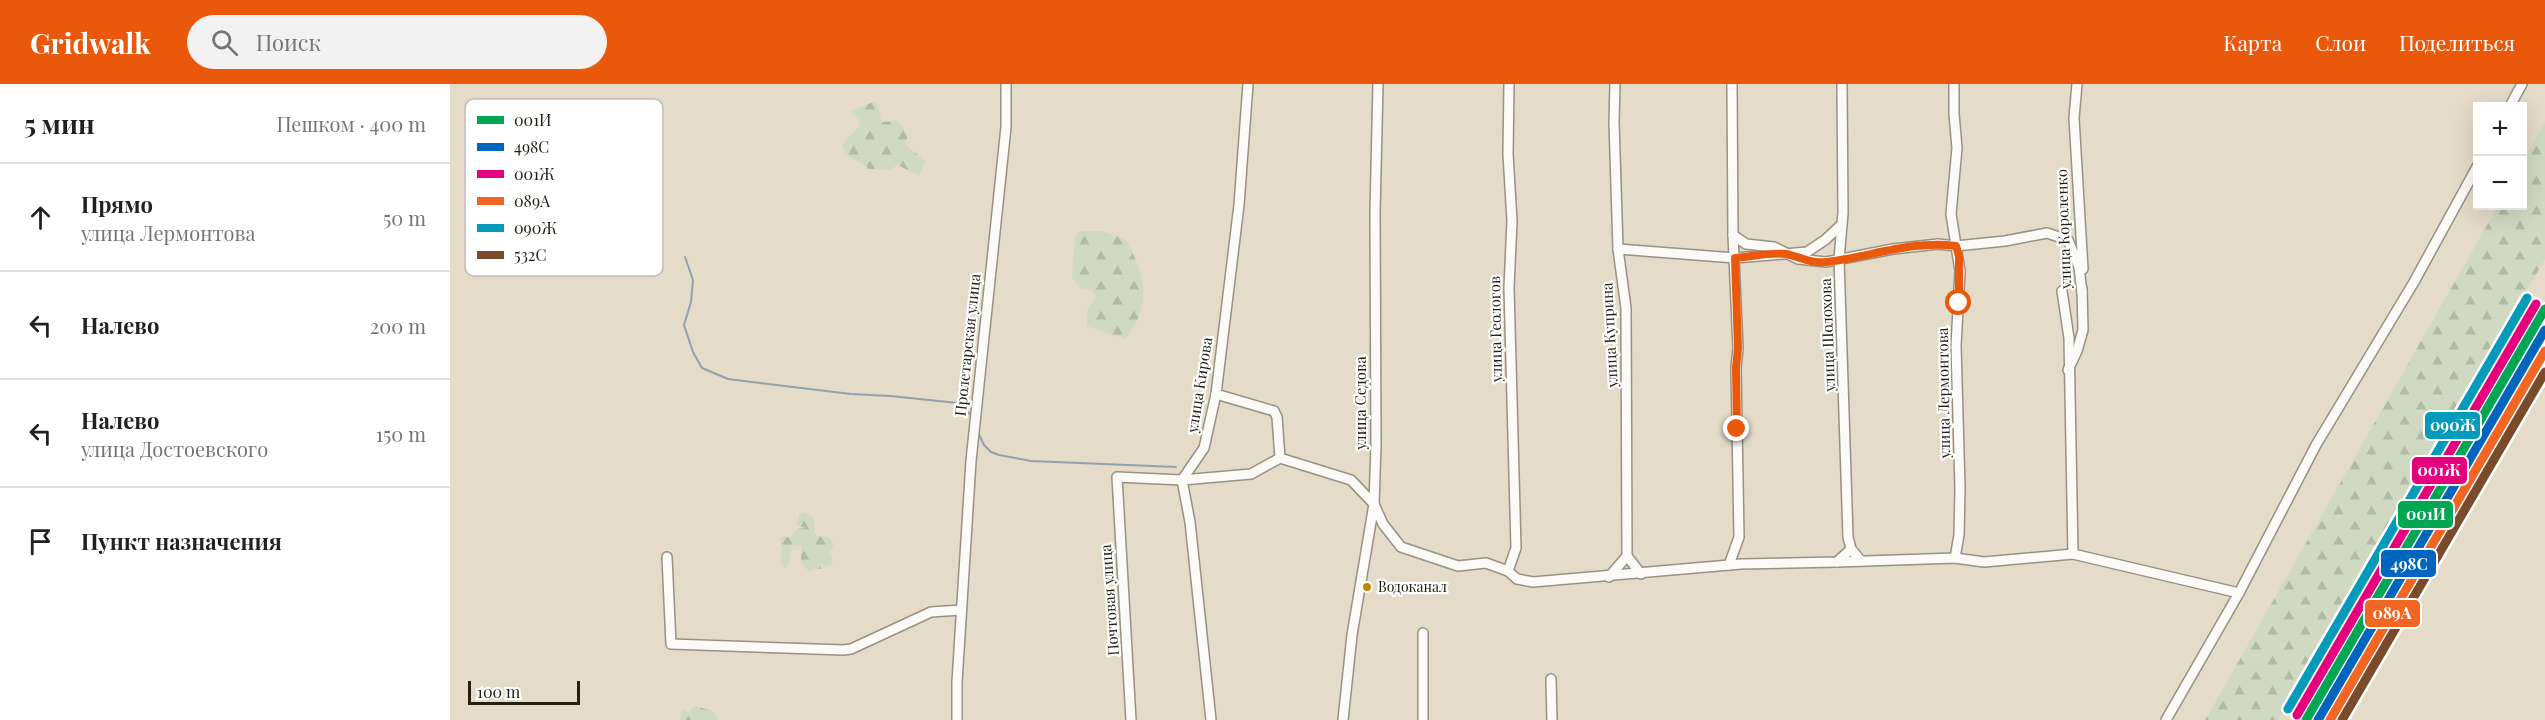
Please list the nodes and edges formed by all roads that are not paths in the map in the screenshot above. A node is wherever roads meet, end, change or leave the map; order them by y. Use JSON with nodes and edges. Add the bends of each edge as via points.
{"nodes":[{"id":1,"x":1006,"y":84,"type":"edge"},
{"id":2,"x":1248,"y":84,"type":"edge"},
{"id":3,"x":1378,"y":84,"type":"edge"},
{"id":4,"x":1509,"y":84,"type":"edge"},
{"id":5,"x":1615,"y":84,"type":"edge"},
{"id":6,"x":1732,"y":84,"type":"edge"},
{"id":7,"x":1842,"y":84,"type":"edge"},
{"id":8,"x":1954,"y":84,"type":"edge"},
{"id":9,"x":2077,"y":84,"type":"edge"},
{"id":10,"x":2522,"y":84,"type":"edge"},
{"id":11,"x":2512,"y":102,"type":"edge"},
{"id":12,"x":2473,"y":174,"type":"edge"},
{"id":13,"x":1840,"y":226,"type":"junction"},
{"id":14,"x":1734,"y":235,"type":"junction"},
{"id":15,"x":1956,"y":246,"type":"junction"},
{"id":16,"x":1618,"y":249,"type":"junction"},
{"id":17,"x":1785,"y":254,"type":"junction"},
{"id":18,"x":1735,"y":258,"type":"junction"},
{"id":19,"x":1839,"y":259,"type":"junction"},
{"id":20,"x":2062,"y":291,"type":"dead end"},
{"id":21,"x":2082,"y":293,"type":"junction"},
{"id":22,"x":2068,"y":370,"type":"junction"},
{"id":23,"x":1216,"y":394,"type":"junction"},
{"id":24,"x":1280,"y":458,"type":"junction"},
{"id":25,"x":1182,"y":480,"type":"junction"},
{"id":26,"x":1374,"y":504,"type":"junction"},
{"id":27,"x":1383,"y":524,"type":"junction"},
{"id":28,"x":1372,"y":528,"type":"junction"},
{"id":29,"x":1851,"y":549,"type":"junction"},
{"id":30,"x":2073,"y":554,"type":"junction"},
{"id":31,"x":1627,"y":556,"type":"junction"},
{"id":32,"x":667,"y":557,"type":"dead end"},
{"id":33,"x":1955,"y":558,"type":"junction"},
{"id":34,"x":1861,"y":561,"type":"junction"},
{"id":35,"x":1837,"y":562,"type":"junction"},
{"id":36,"x":1729,"y":565,"type":"junction"},
{"id":37,"x":1508,"y":571,"type":"junction"},
{"id":38,"x":1641,"y":574,"type":"junction"},
{"id":39,"x":1608,"y":577,"type":"junction"},
{"id":40,"x":2240,"y":593,"type":"junction"},
{"id":41,"x":961,"y":610,"type":"junction"},
{"id":42,"x":1423,"y":633,"type":"dead end"},
{"id":43,"x":1551,"y":679,"type":"dead end"},
{"id":44,"x":957,"y":720,"type":"edge"},
{"id":45,"x":1131,"y":720,"type":"edge"},
{"id":46,"x":1211,"y":720,"type":"edge"},
{"id":47,"x":1343,"y":720,"type":"edge"},
{"id":48,"x":1423,"y":720,"type":"edge"},
{"id":49,"x":1552,"y":720,"type":"edge"},
{"id":50,"x":2166,"y":720,"type":"edge"}],
"edges":[{"from":1,"to":41,"type":"street","name":"Пролетарская улица","via":[[1006,127],[971,461]]},
{"from":2,"to":23,"type":"street","name":"улица Кирова","via":[[1239,206]]},
{"from":3,"to":26,"type":"street","name":"улица Седова"},
{"from":4,"to":37,"type":"street","name":"улица Геологов","via":[[1509,288],[1516,548]]},
{"from":5,"to":16,"type":"street","name":"улица Куприна"},
{"from":6,"to":14,"type":"street"},
{"from":7,"to":13,"type":"street","name":"улица Шолохова"},
{"from":8,"to":15,"type":"street","name":"улица Лермонтова","via":[[1957,148],[1951,214]]},
{"from":9,"to":21,"type":"street","name":"улица Короленко","via":[[2074,118]]},
{"from":10,"to":11,"type":"street"},
{"from":12,"to":40,"type":"street","via":[[2414,282],[2316,445]]},
{"from":13,"to":17,"type":"street","via":[[1807,252]]},
{"from":13,"to":19,"type":"street","name":"улица Шолохова"},
{"from":14,"to":17,"type":"street","via":[[1746,244],[1774,247]]},
{"from":14,"to":18,"type":"street"},
{"from":15,"to":19,"type":"street","via":[[1938,243]]},
{"from":15,"to":21,"type":"street","via":[[2047,233],[2068,240],[2079,267]]},
{"from":15,"to":33,"type":"street","name":"улица Лермонтова","via":[[1960,271],[1956,346],[1960,488]]},
{"from":16,"to":18,"type":"street"},
{"from":16,"to":31,"type":"street","name":"улица Куприна","via":[[1626,308]]},
{"from":17,"to":18,"type":"street"},
{"from":17,"to":19,"type":"street","via":[[1812,261]]},
{"from":18,"to":36,"type":"street","via":[[1739,514],[1738,537]]},
{"from":19,"to":29,"type":"street","name":"улица Шолохова"},
{"from":20,"to":22,"type":"street","name":"улица Короленко","via":[[2069,338]]},
{"from":21,"to":22,"type":"street","name":"улица Короленко","via":[[2083,330]]},
{"from":22,"to":30,"type":"street","name":"улица Короленко"},
{"from":23,"to":24,"type":"street","via":[[1274,411]]},
{"from":23,"to":25,"type":"street","name":"улица Кирова","via":[[1204,448]]},
{"from":24,"to":25,"type":"street","via":[[1251,474]]},
{"from":24,"to":26,"type":"street","via":[[1351,480]]},
{"from":25,"to":45,"type":"street","name":"Почтовая улица","via":[[1117,477]]},
{"from":25,"to":46,"type":"street"},
{"from":26,"to":27,"type":"street"},
{"from":26,"to":28,"type":"street","name":"улица Седова"},
{"from":27,"to":28,"type":"street","via":[[1376,522]]},
{"from":27,"to":37,"type":"street","via":[[1401,547],[1458,566],[1486,563]]},
{"from":28,"to":47,"type":"street","name":"улица Седова","via":[[1352,635]]},
{"from":29,"to":34,"type":"street"},
{"from":29,"to":35,"type":"street"},
{"from":30,"to":33,"type":"street","via":[[1984,562]]},
{"from":30,"to":40,"type":"street"},
{"from":31,"to":38,"type":"street"},
{"from":31,"to":39,"type":"street"},
{"from":32,"to":41,"type":"street","via":[[671,644],[843,651],[931,612]]},
{"from":33,"to":34,"type":"street"},
{"from":34,"to":35,"type":"street"},
{"from":35,"to":36,"type":"street"},
{"from":36,"to":38,"type":"street"},
{"from":37,"to":39,"type":"street","via":[[1517,579],[1533,582]]},
{"from":38,"to":39,"type":"street"},
{"from":40,"to":50,"type":"street"},
{"from":41,"to":44,"type":"street","name":"Пролетарская улица"},
{"from":42,"to":48,"type":"street"},
{"from":43,"to":49,"type":"street"}]}
